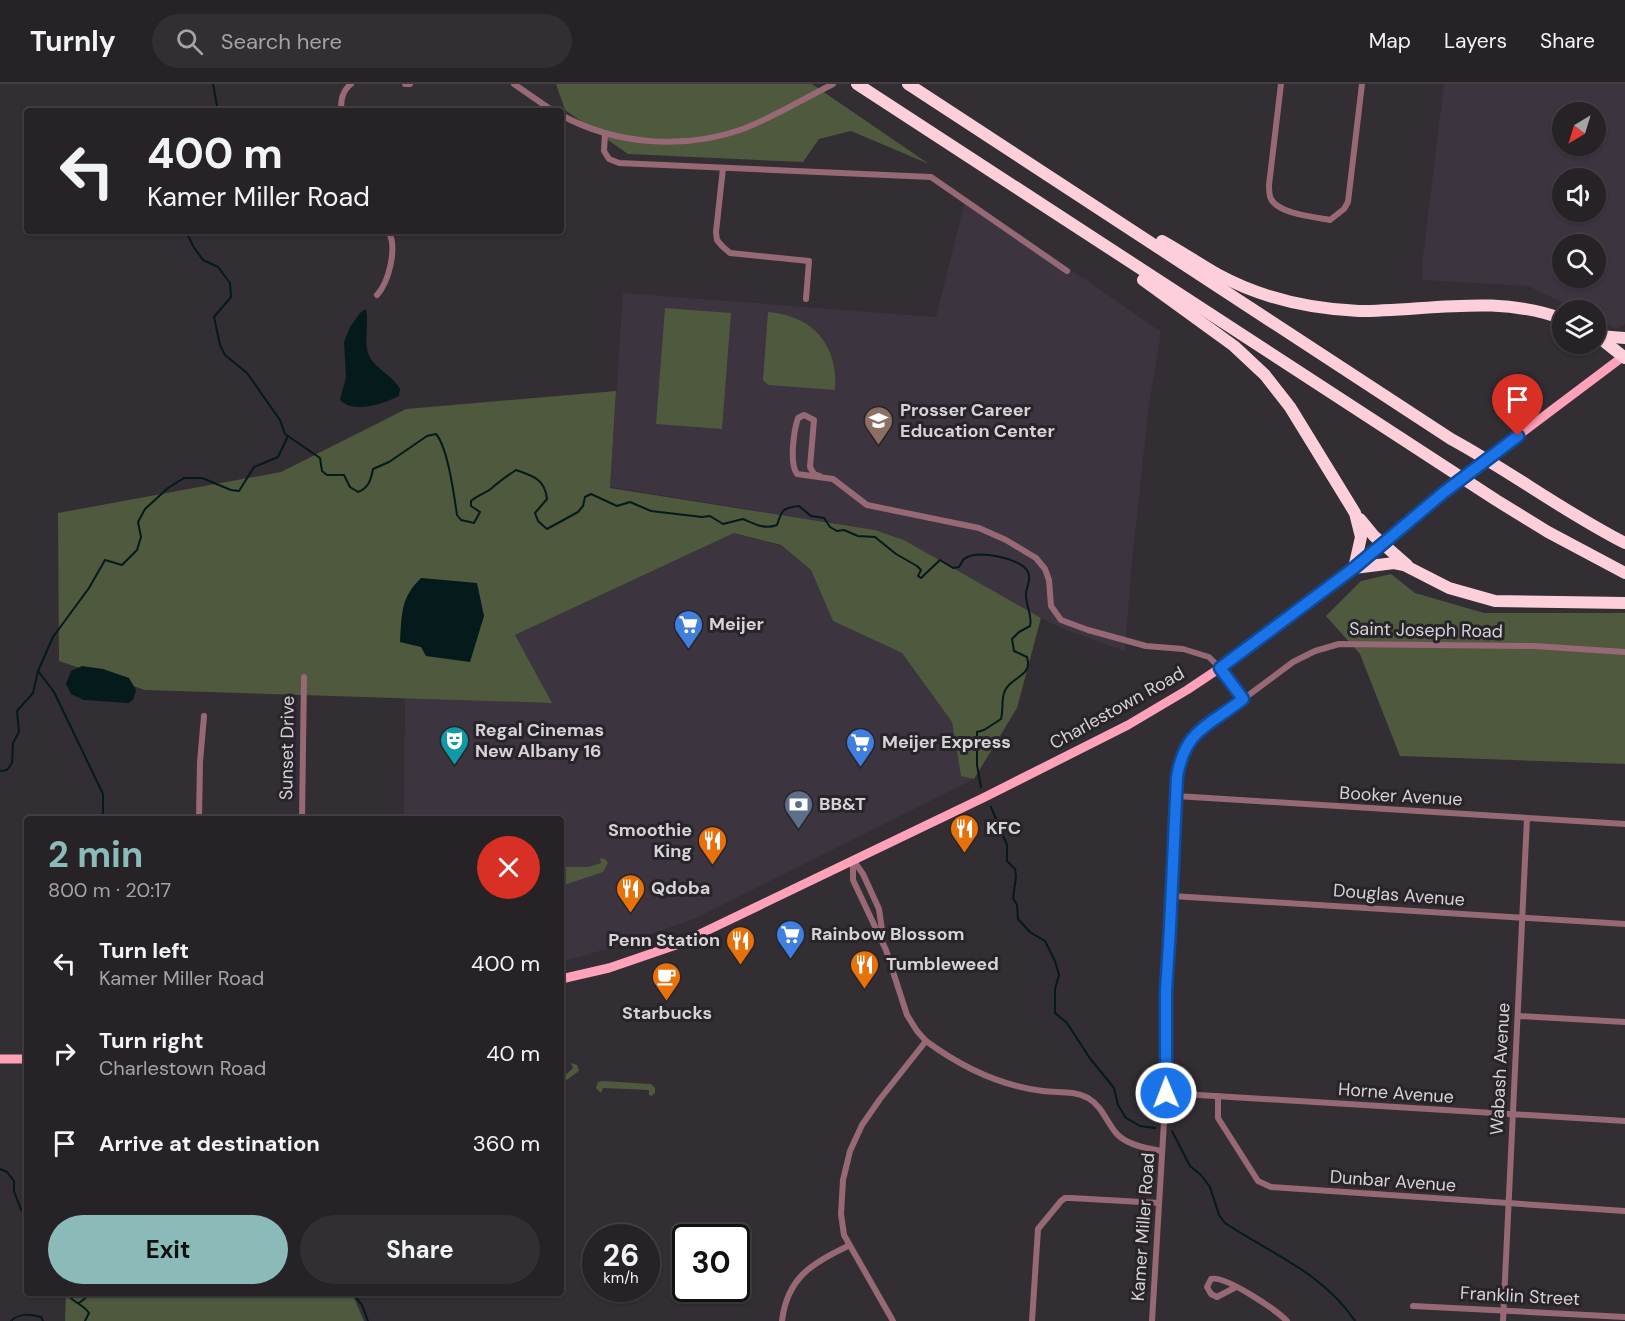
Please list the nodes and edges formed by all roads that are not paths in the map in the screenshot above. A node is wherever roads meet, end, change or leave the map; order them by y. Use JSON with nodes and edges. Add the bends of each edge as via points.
{"nodes":[{"id":1,"x":351,"y":84,"type":"edge"},
{"id":2,"x":514,"y":84,"type":"edge"},
{"id":3,"x":856,"y":84,"type":"edge"},
{"id":4,"x":908,"y":84,"type":"edge"},
{"id":5,"x":1281,"y":84,"type":"edge"},
{"id":6,"x":1362,"y":84,"type":"edge"},
{"id":7,"x":829,"y":86,"type":"edge"},
{"id":8,"x":341,"y":108,"type":"edge"},
{"id":9,"x":549,"y":108,"type":"edge"},
{"id":10,"x":564,"y":117,"type":"edge"},
{"id":11,"x":604,"y":134,"type":"junction"},
{"id":12,"x":723,"y":168,"type":"junction"},
{"id":13,"x":998,"y":176,"type":"junction"},
{"id":14,"x":1072,"y":191,"type":"junction"},
{"id":15,"x":390,"y":234,"type":"edge"},
{"id":16,"x":1067,"y":272,"type":"dead end"},
{"id":17,"x":377,"y":295,"type":"dead end"},
{"id":18,"x":806,"y":299,"type":"dead end"},
{"id":19,"x":1552,"y":315,"type":"edge"},
{"id":20,"x":1606,"y":336,"type":"edge"},
{"id":21,"x":1625,"y":338,"type":"edge"},
{"id":22,"x":1606,"y":342,"type":"edge"},
{"id":23,"x":1624,"y":356,"type":"edge"},
{"id":24,"x":820,"y":476,"type":"junction"},
{"id":25,"x":1355,"y":513,"type":"junction"},
{"id":26,"x":1383,"y":543,"type":"junction"},
{"id":27,"x":1625,"y":543,"type":"edge"},
{"id":28,"x":1354,"y":568,"type":"junction"},
{"id":29,"x":1412,"y":569,"type":"junction"},
{"id":30,"x":1625,"y":573,"type":"edge"},
{"id":31,"x":1625,"y":603,"type":"edge"},
{"id":32,"x":1625,"y":652,"type":"edge"},
{"id":33,"x":1220,"y":668,"type":"junction"},
{"id":34,"x":304,"y":677,"type":"dead end"},
{"id":35,"x":1243,"y":699,"type":"junction"},
{"id":36,"x":204,"y":716,"type":"dead end"},
{"id":37,"x":1176,"y":796,"type":"junction"},
{"id":38,"x":199,"y":816,"type":"edge"},
{"id":39,"x":302,"y":816,"type":"edge"},
{"id":40,"x":1527,"y":818,"type":"junction"},
{"id":41,"x":1625,"y":824,"type":"edge"},
{"id":42,"x":853,"y":860,"type":"junction"},
{"id":43,"x":1172,"y":896,"type":"junction"},
{"id":44,"x":1523,"y":917,"type":"junction"},
{"id":45,"x":1625,"y":924,"type":"edge"},
{"id":46,"x":884,"y":947,"type":"junction"},
{"id":47,"x":564,"y":978,"type":"edge"},
{"id":48,"x":1518,"y":1016,"type":"junction"},
{"id":49,"x":1625,"y":1022,"type":"edge"},
{"id":50,"x":926,"y":1041,"type":"junction"},
{"id":51,"x":0,"y":1059,"type":"edge"},
{"id":52,"x":24,"y":1059,"type":"edge"},
{"id":53,"x":1166,"y":1093,"type":"junction"},
{"id":54,"x":1218,"y":1096,"type":"junction"},
{"id":55,"x":1513,"y":1115,"type":"junction"},
{"id":56,"x":1625,"y":1121,"type":"edge"},
{"id":57,"x":1162,"y":1151,"type":"junction"},
{"id":58,"x":1159,"y":1203,"type":"junction"},
{"id":59,"x":1510,"y":1204,"type":"junction"},
{"id":60,"x":1625,"y":1211,"type":"edge"},
{"id":61,"x":848,"y":1246,"type":"junction"},
{"id":62,"x":1236,"y":1287,"type":"dead end"},
{"id":63,"x":1413,"y":1306,"type":"dead end"},
{"id":64,"x":1504,"y":1310,"type":"junction"},
{"id":65,"x":1625,"y":1317,"type":"edge"},
{"id":66,"x":782,"y":1321,"type":"edge"},
{"id":67,"x":893,"y":1321,"type":"edge"},
{"id":68,"x":1032,"y":1321,"type":"edge"},
{"id":69,"x":1152,"y":1321,"type":"edge"},
{"id":70,"x":1287,"y":1321,"type":"edge"},
{"id":71,"x":1503,"y":1321,"type":"edge"}],
"edges":[{"from":1,"to":8,"type":"street","via":[[341,98]]},
{"from":2,"to":9,"type":"street"},
{"from":3,"to":13,"type":"highway"},
{"from":4,"to":14,"type":"highway"},
{"from":5,"to":6,"type":"street","via":[[1270,196],[1282,210],[1330,220],[1348,202]]},
{"from":7,"to":11,"type":"street","via":[[756,123],[711,138],[666,142]]},
{"from":10,"to":11,"type":"street"},
{"from":11,"to":12,"type":"street","via":[[604,151],[609,159],[619,163]]},
{"from":12,"to":16,"type":"street","via":[[931,177]]},
{"from":12,"to":18,"type":"street","via":[[717,240],[730,253],[809,261]]},
{"from":13,"to":25,"type":"highway","via":[[1197,319],[1265,375],[1290,407]]},
{"from":13,"to":30,"type":"highway","via":[[1496,500]]},
{"from":14,"to":19,"type":"highway","via":[[1217,274],[1298,304],[1379,311],[1507,306]]},
{"from":14,"to":27,"type":"highway","via":[[1451,439]]},
{"from":15,"to":17,"type":"street","via":[[393,247],[383,288]]},
{"from":20,"to":21,"type":"highway"},
{"from":22,"to":23,"type":"highway"},
{"from":23,"to":26,"type":"main road","name":"Charlestown Road","bridge":true},
{"from":24,"to":24,"type":"street","via":[[810,467],[814,420],[808,415],[801,416],[795,432],[793,468],[800,475]]},
{"from":24,"to":33,"type":"street","via":[[833,479],[867,505],[980,528],[1006,540],[1036,558],[1045,569],[1053,612],[1066,623],[1146,646],[1192,651],[1209,657]]},
{"from":25,"to":26,"type":"highway"},
{"from":25,"to":28,"type":"highway","via":[[1361,537]]},
{"from":26,"to":28,"type":"main road","name":"Charlestown Road"},
{"from":26,"to":29,"type":"highway"},
{"from":28,"to":29,"type":"highway","via":[[1394,563]]},
{"from":28,"to":33,"type":"main road","name":"Charlestown Road"},
{"from":29,"to":31,"type":"highway","via":[[1449,588],[1495,600]]},
{"from":32,"to":35,"type":"street","name":"Saint Joseph Road","via":[[1534,646],[1339,644],[1298,659]]},
{"from":33,"to":35,"type":"street"},
{"from":33,"to":42,"type":"main road","name":"Charlestown Road","via":[[1128,725]]},
{"from":34,"to":39,"type":"street","name":"Sunset Drive"},
{"from":35,"to":37,"type":"street","name":"Kamer Miller Road","via":[[1202,727],[1188,743],[1179,765]]},
{"from":36,"to":38,"type":"street"},
{"from":37,"to":40,"type":"street","name":"Booker Avenue"},
{"from":37,"to":43,"type":"street","name":"Kamer Miller Road"},
{"from":40,"to":41,"type":"street","name":"Booker Avenue"},
{"from":40,"to":44,"type":"street","name":"Wabash Avenue"},
{"from":42,"to":46,"type":"street","via":[[853,880]]},
{"from":42,"to":46,"type":"street","via":[[879,909]]},
{"from":42,"to":47,"type":"main road","name":"Charlestown Road","via":[[679,945]]},
{"from":43,"to":44,"type":"street","name":"Douglas Avenue"},
{"from":43,"to":53,"type":"street","name":"Kamer Miller Road","via":[[1166,991]]},
{"from":44,"to":45,"type":"street","name":"Douglas Avenue"},
{"from":44,"to":48,"type":"street","name":"Wabash Avenue"},
{"from":46,"to":50,"type":"street","via":[[907,1015]]},
{"from":48,"to":49,"type":"street"},
{"from":48,"to":55,"type":"street","name":"Wabash Avenue"},
{"from":50,"to":57,"type":"street","via":[[992,1079],[1087,1098],[1097,1104],[1119,1136]]},
{"from":50,"to":61,"type":"street","via":[[874,1107],[850,1151],[841,1214]]},
{"from":51,"to":52,"type":"main road"},
{"from":53,"to":54,"type":"street","name":"Horne Avenue"},
{"from":53,"to":57,"type":"street","name":"Kamer Miller Road"},
{"from":54,"to":55,"type":"street","name":"Horne Avenue"},
{"from":54,"to":59,"type":"street","name":"Dunbar Avenue","via":[[1218,1118],[1264,1185]]},
{"from":55,"to":56,"type":"street","name":"Horne Avenue"},
{"from":55,"to":59,"type":"street","name":"Wabash Avenue"},
{"from":57,"to":58,"type":"street","name":"Kamer Miller Road"},
{"from":58,"to":68,"type":"street","via":[[1071,1197],[1061,1201],[1038,1229]]},
{"from":58,"to":69,"type":"street","name":"Kamer Miller Road"},
{"from":59,"to":60,"type":"street","name":"Dunbar Avenue"},
{"from":59,"to":64,"type":"street","name":"Wabash Avenue"},
{"from":61,"to":66,"type":"street","via":[[819,1259],[804,1273],[791,1288]]},
{"from":61,"to":67,"type":"street"},
{"from":62,"to":70,"type":"street"},
{"from":63,"to":64,"type":"street","name":"Franklin Street"},
{"from":64,"to":65,"type":"street","name":"Franklin Street"},
{"from":64,"to":71,"type":"street","name":"Wabash Avenue"}]}
